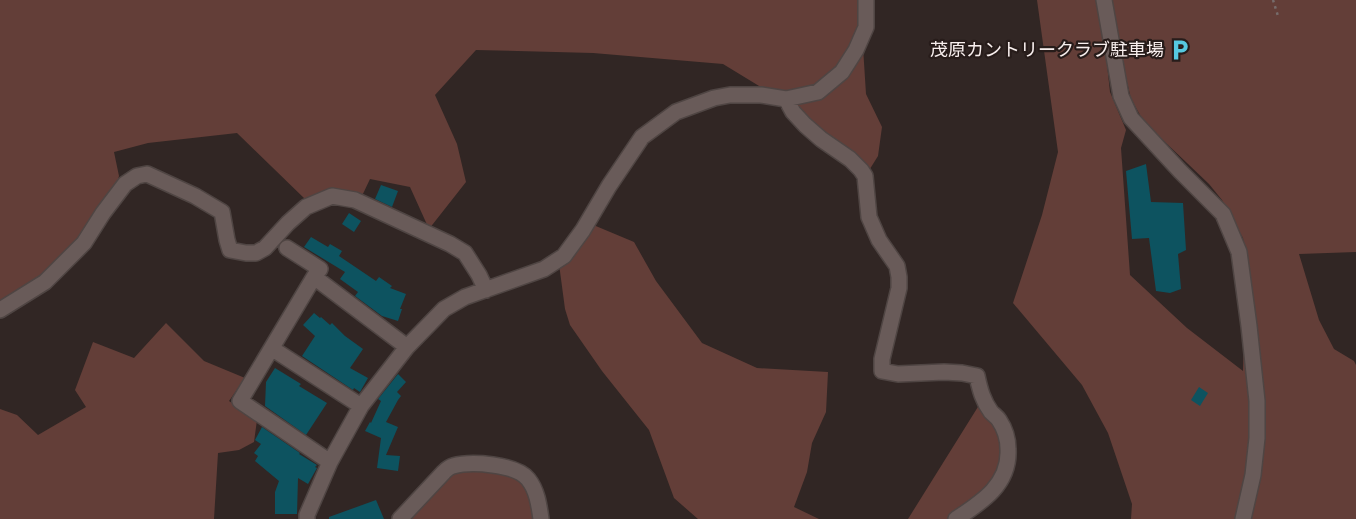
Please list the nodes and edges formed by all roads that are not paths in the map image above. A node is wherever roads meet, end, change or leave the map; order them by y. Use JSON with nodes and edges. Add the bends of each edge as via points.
{"nodes":[{"id":1,"x":866,"y":0,"type":"edge"},
{"id":2,"x":1104,"y":0,"type":"edge"},
{"id":3,"x":786,"y":100,"type":"junction"},
{"id":4,"x":287,"y":248,"type":"dead end"},
{"id":5,"x":314,"y":277,"type":"junction"},
{"id":6,"x":486,"y":290,"type":"junction"},
{"id":7,"x":0,"y":310,"type":"edge"},
{"id":8,"x":407,"y":346,"type":"junction"},
{"id":9,"x":279,"y":353,"type":"dead end"},
{"id":10,"x":361,"y":406,"type":"junction"},
{"id":11,"x":330,"y":462,"type":"junction"},
{"id":12,"x":307,"y":519,"type":"edge"},
{"id":13,"x":400,"y":519,"type":"edge"},
{"id":14,"x":542,"y":519,"type":"edge"},
{"id":15,"x":956,"y":519,"type":"edge"},
{"id":16,"x":1243,"y":519,"type":"edge"}],
"edges":[{"from":1,"to":3,"type":"street","via":[[866,27],[842,72],[818,92]]},
{"from":2,"to":16,"type":"street","via":[[1121,96],[1132,118],[1224,214],[1239,252],[1257,401],[1253,475]]},
{"from":3,"to":6,"type":"street","via":[[761,95],[730,95],[676,112],[642,137],[564,256],[544,269]]},
{"from":3,"to":15,"type":"street","via":[[805,125],[861,170],[865,176],[869,217],[879,240],[897,266],[899,288],[882,358],[882,371],[977,376],[984,401],[1006,435],[1008,464],[999,484]]},
{"from":4,"to":5,"type":"street","via":[[320,269]]},
{"from":5,"to":8,"type":"street"},
{"from":5,"to":11,"type":"street","via":[[240,401]]},
{"from":6,"to":7,"type":"street","via":[[465,254],[450,244],[356,200],[332,196],[306,207],[256,253],[230,250],[222,212],[147,174],[125,184],[84,243],[45,282]]},
{"from":6,"to":8,"type":"street","via":[[444,309]]},
{"from":8,"to":10,"type":"street"},
{"from":9,"to":10,"type":"street"},
{"from":10,"to":11,"type":"street"},
{"from":11,"to":12,"type":"street"},
{"from":13,"to":14,"type":"street","via":[[451,466],[475,464],[522,472],[533,486]]}]}
